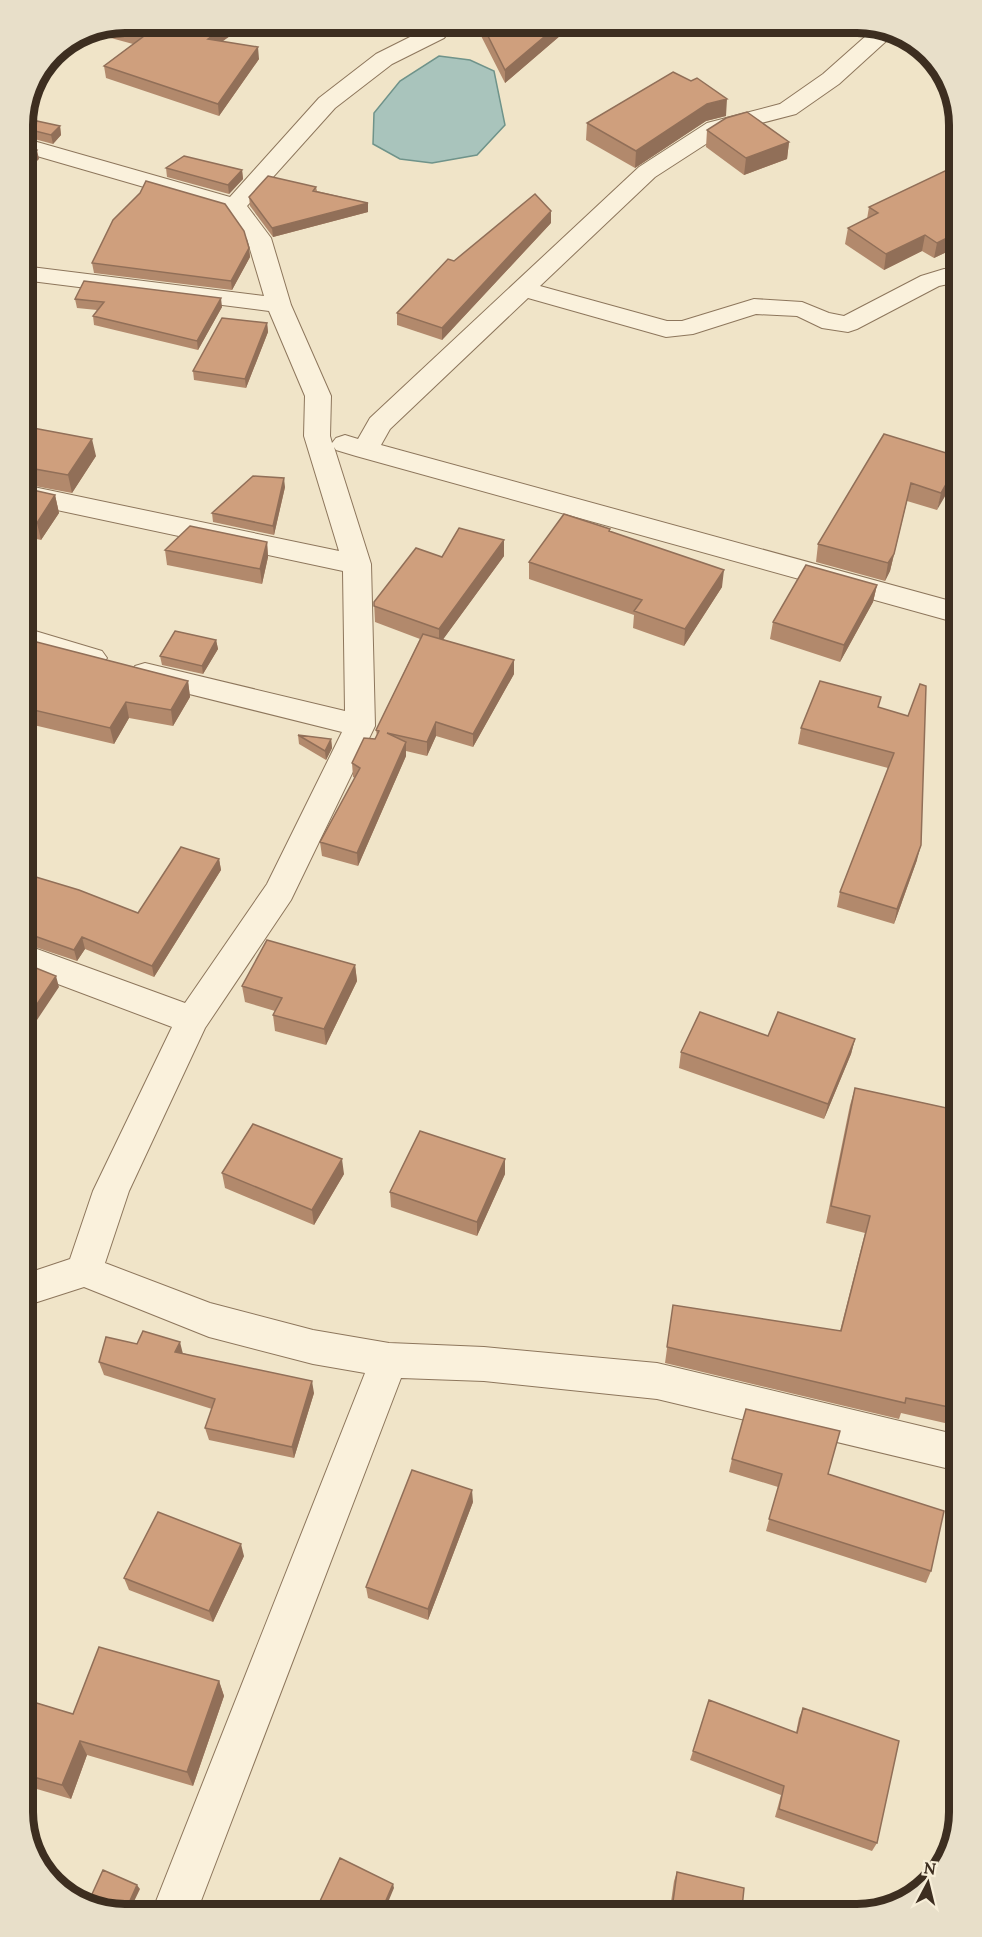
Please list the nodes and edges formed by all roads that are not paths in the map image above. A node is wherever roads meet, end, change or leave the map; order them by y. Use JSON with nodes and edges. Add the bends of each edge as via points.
{"nodes":[{"id":1,"x":436,"y":33,"type":"edge"},
{"id":2,"x":879,"y":36,"type":"edge"},
{"id":3,"x":33,"y":148,"type":"edge"},
{"id":4,"x":235,"y":206,"type":"junction"},
{"id":5,"x":33,"y":274,"type":"edge"},
{"id":6,"x":949,"y":276,"type":"edge"},
{"id":7,"x":524,"y":289,"type":"junction"},
{"id":8,"x":279,"y":305,"type":"junction"},
{"id":9,"x":317,"y":436,"type":"junction"},
{"id":10,"x":365,"y":450,"type":"junction"},
{"id":11,"x":33,"y":496,"type":"edge"},
{"id":12,"x":357,"y":564,"type":"junction"},
{"id":13,"x":949,"y":611,"type":"edge"},
{"id":14,"x":33,"y":640,"type":"edge"},
{"id":15,"x":360,"y":726,"type":"junction"},
{"id":16,"x":33,"y":961,"type":"edge"},
{"id":17,"x":192,"y":1020,"type":"junction"},
{"id":18,"x":84,"y":1271,"type":"junction"},
{"id":19,"x":33,"y":1287,"type":"edge"},
{"id":20,"x":389,"y":1360,"type":"junction"},
{"id":21,"x":949,"y":1451,"type":"edge"},
{"id":22,"x":177,"y":1904,"type":"edge"}],
"edges":[{"from":1,"to":4,"type":"street","via":[[384,59],[327,103]]},
{"from":2,"to":7,"type":"street","via":[[831,79],[788,109],[715,128],[647,172]]},
{"from":3,"to":4,"type":"street"},
{"from":4,"to":8,"type":"street","via":[[259,238]]},
{"from":5,"to":8,"type":"street"},
{"from":6,"to":7,"type":"street","via":[[848,324],[822,320],[802,309],[754,306],[684,329],[666,329]]},
{"from":7,"to":10,"type":"street","via":[[379,424]]},
{"from":8,"to":9,"type":"street","via":[[318,396]]},
{"from":9,"to":10,"type":"street"},
{"from":9,"to":12,"type":"street"},
{"from":10,"to":13,"type":"street"},
{"from":11,"to":12,"type":"street"},
{"from":12,"to":15,"type":"street"},
{"from":14,"to":15,"type":"street","via":[[129,669]]},
{"from":15,"to":17,"type":"street","via":[[280,891]]},
{"from":16,"to":17,"type":"street"},
{"from":17,"to":18,"type":"street","via":[[111,1191]]},
{"from":18,"to":19,"type":"street"},
{"from":18,"to":20,"type":"street","via":[[209,1320],[313,1347]]},
{"from":20,"to":21,"type":"street","via":[[484,1364],[657,1381]]},
{"from":20,"to":22,"type":"street"}]}
